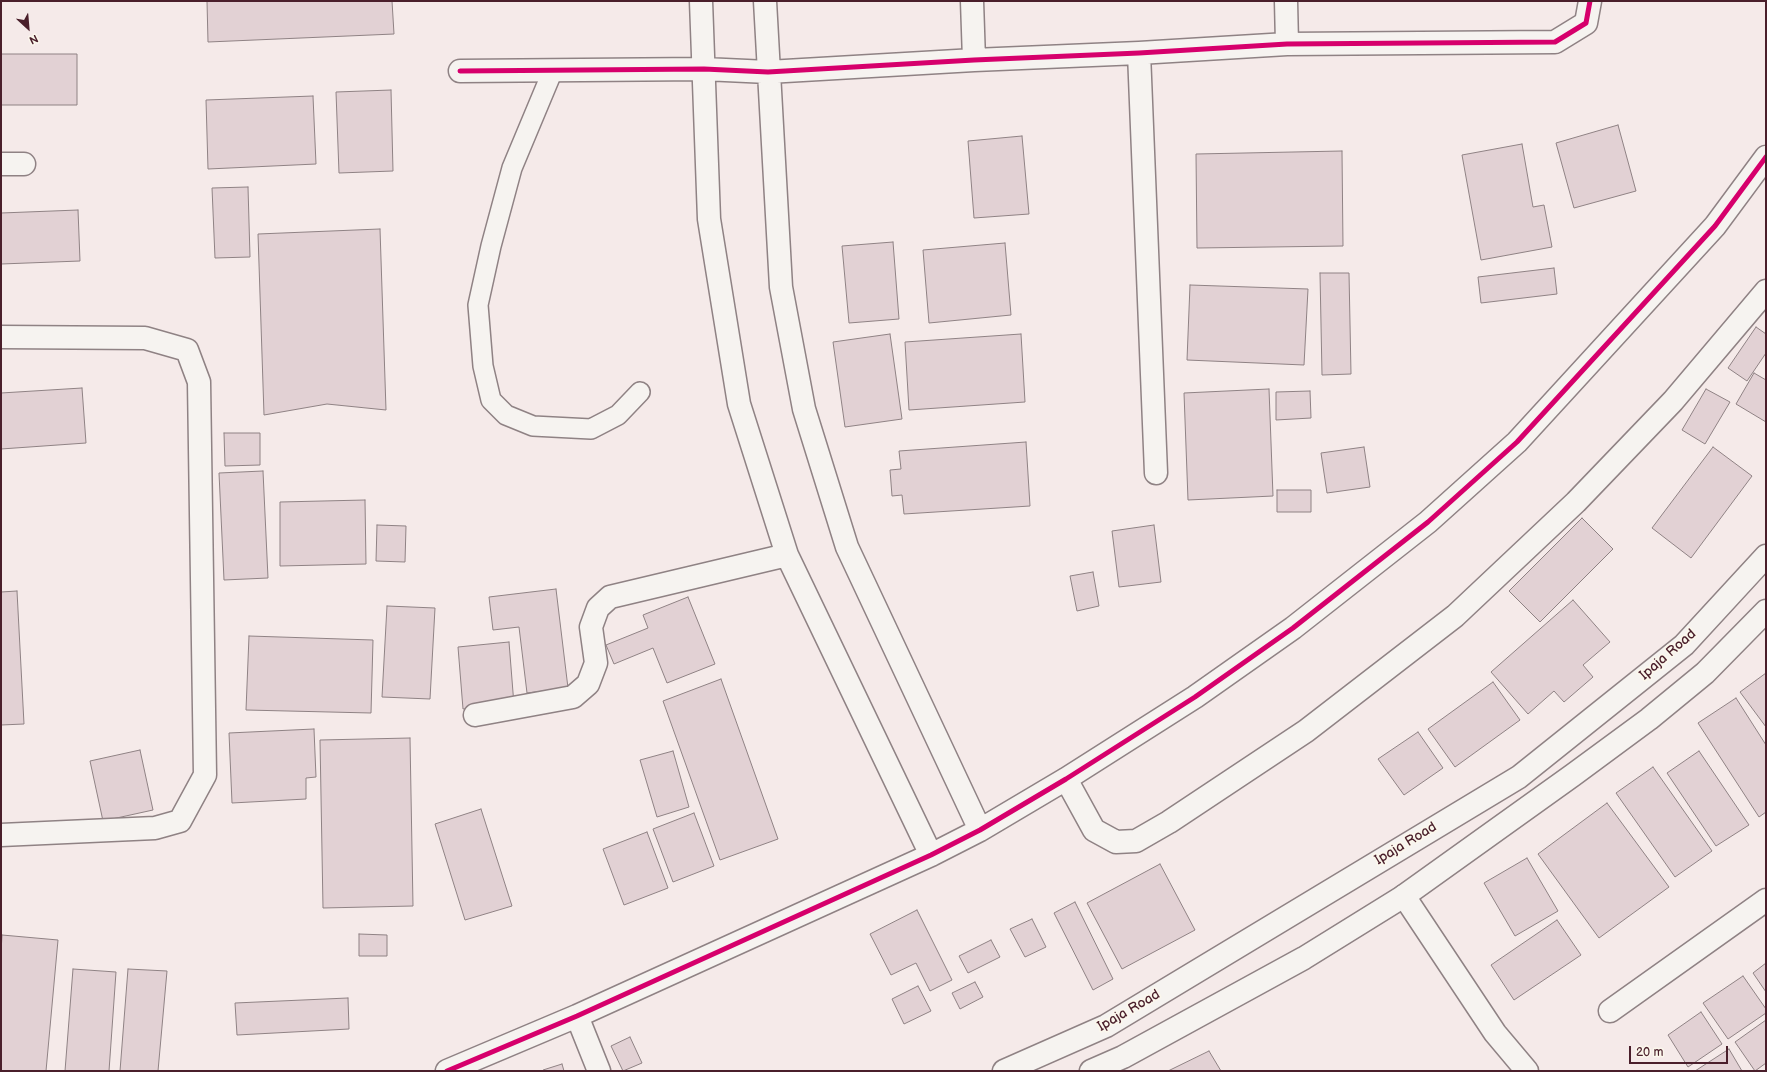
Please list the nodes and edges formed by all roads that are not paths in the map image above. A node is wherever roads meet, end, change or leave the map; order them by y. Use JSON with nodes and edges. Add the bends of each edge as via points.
{"nodes":[{"id":1,"x":701,"y":1,"type":"edge"},
{"id":2,"x":765,"y":1,"type":"edge"},
{"id":3,"x":972,"y":1,"type":"edge"},
{"id":4,"x":1286,"y":1,"type":"edge"},
{"id":5,"x":1590,"y":1,"type":"edge"},
{"id":6,"x":1287,"y":44,"type":"junction"},
{"id":7,"x":1139,"y":53,"type":"junction"},
{"id":8,"x":974,"y":60,"type":"junction"},
{"id":9,"x":704,"y":69,"type":"junction"},
{"id":10,"x":553,"y":70,"type":"junction"},
{"id":11,"x":460,"y":71,"type":"dead end"},
{"id":12,"x":768,"y":72,"type":"junction"},
{"id":13,"x":1766,"y":157,"type":"edge"},
{"id":14,"x":1,"y":164,"type":"edge"},
{"id":15,"x":24,"y":164,"type":"dead end"},
{"id":16,"x":1766,"y":292,"type":"edge"},
{"id":17,"x":1,"y":337,"type":"edge"},
{"id":18,"x":640,"y":392,"type":"dead end"},
{"id":19,"x":1156,"y":473,"type":"dead end"},
{"id":20,"x":787,"y":555,"type":"junction"},
{"id":21,"x":1766,"y":556,"type":"edge"},
{"id":22,"x":1766,"y":611,"type":"edge"},
{"id":23,"x":475,"y":715,"type":"dead end"},
{"id":24,"x":1066,"y":779,"type":"junction"},
{"id":25,"x":980,"y":830,"type":"junction"},
{"id":26,"x":1,"y":835,"type":"edge"},
{"id":27,"x":931,"y":855,"type":"junction"},
{"id":28,"x":1404,"y":896,"type":"junction"},
{"id":29,"x":1766,"y":900,"type":"edge"},
{"id":30,"x":1610,"y":1011,"type":"dead end"},
{"id":31,"x":577,"y":1016,"type":"junction"},
{"id":32,"x":1106,"y":1026,"type":"junction"},
{"id":33,"x":1123,"y":1057,"type":"junction"},
{"id":34,"x":447,"y":1071,"type":"edge"},
{"id":35,"x":599,"y":1071,"type":"edge"},
{"id":36,"x":1004,"y":1071,"type":"edge"},
{"id":37,"x":1091,"y":1071,"type":"edge"},
{"id":38,"x":1527,"y":1071,"type":"edge"}],
"edges":[{"from":1,"to":9,"type":"street"},
{"from":2,"to":12,"type":"street"},
{"from":3,"to":8,"type":"street"},
{"from":4,"to":6,"type":"street"},
{"from":5,"to":6,"type":"street","via":[[1586,23],[1555,42]]},
{"from":6,"to":7,"type":"street"},
{"from":7,"to":8,"type":"street"},
{"from":7,"to":19,"type":"street"},
{"from":8,"to":12,"type":"street"},
{"from":9,"to":10,"type":"street"},
{"from":9,"to":12,"type":"street"},
{"from":9,"to":20,"type":"street","via":[[709,219],[739,404]]},
{"from":10,"to":11,"type":"street"},
{"from":10,"to":18,"type":"lane","via":[[512,168],[478,305],[483,366],[491,400],[506,415],[533,426],[591,429],[618,416]]},
{"from":12,"to":25,"type":"street","via":[[780,287],[804,410],[847,547]]},
{"from":13,"to":24,"type":"street","via":[[1715,226],[1603,350],[1517,442],[1428,522],[1293,628],[1195,697]]},
{"from":14,"to":15,"type":"street"},
{"from":16,"to":24,"type":"street","via":[[1673,401],[1576,502],[1455,616],[1306,731],[1136,841],[1116,842],[1094,830]]},
{"from":17,"to":26,"type":"street","via":[[145,338],[187,350],[199,382],[205,775],[180,821],[174,823],[155,828]]},
{"from":20,"to":23,"type":"street","via":[[610,597],[598,608],[591,627],[596,663],[588,684],[573,697]]},
{"from":20,"to":27,"type":"street"},
{"from":21,"to":32,"type":"street","name":"Ipaja Road","via":[[1684,645],[1518,777]]},
{"from":22,"to":28,"type":"street","via":[[1705,672],[1649,719]]},
{"from":24,"to":25,"type":"street"},
{"from":25,"to":27,"type":"street"},
{"from":27,"to":31,"type":"street"},
{"from":28,"to":33,"type":"street","via":[[1304,958]]},
{"from":28,"to":38,"type":"street","via":[[1495,1033]]},
{"from":29,"to":30,"type":"street"},
{"from":31,"to":34,"type":"street"},
{"from":31,"to":35,"type":"street"},
{"from":32,"to":33,"type":"street"},
{"from":32,"to":36,"type":"street","name":"Ipaja Road"},
{"from":33,"to":37,"type":"street"}]}
